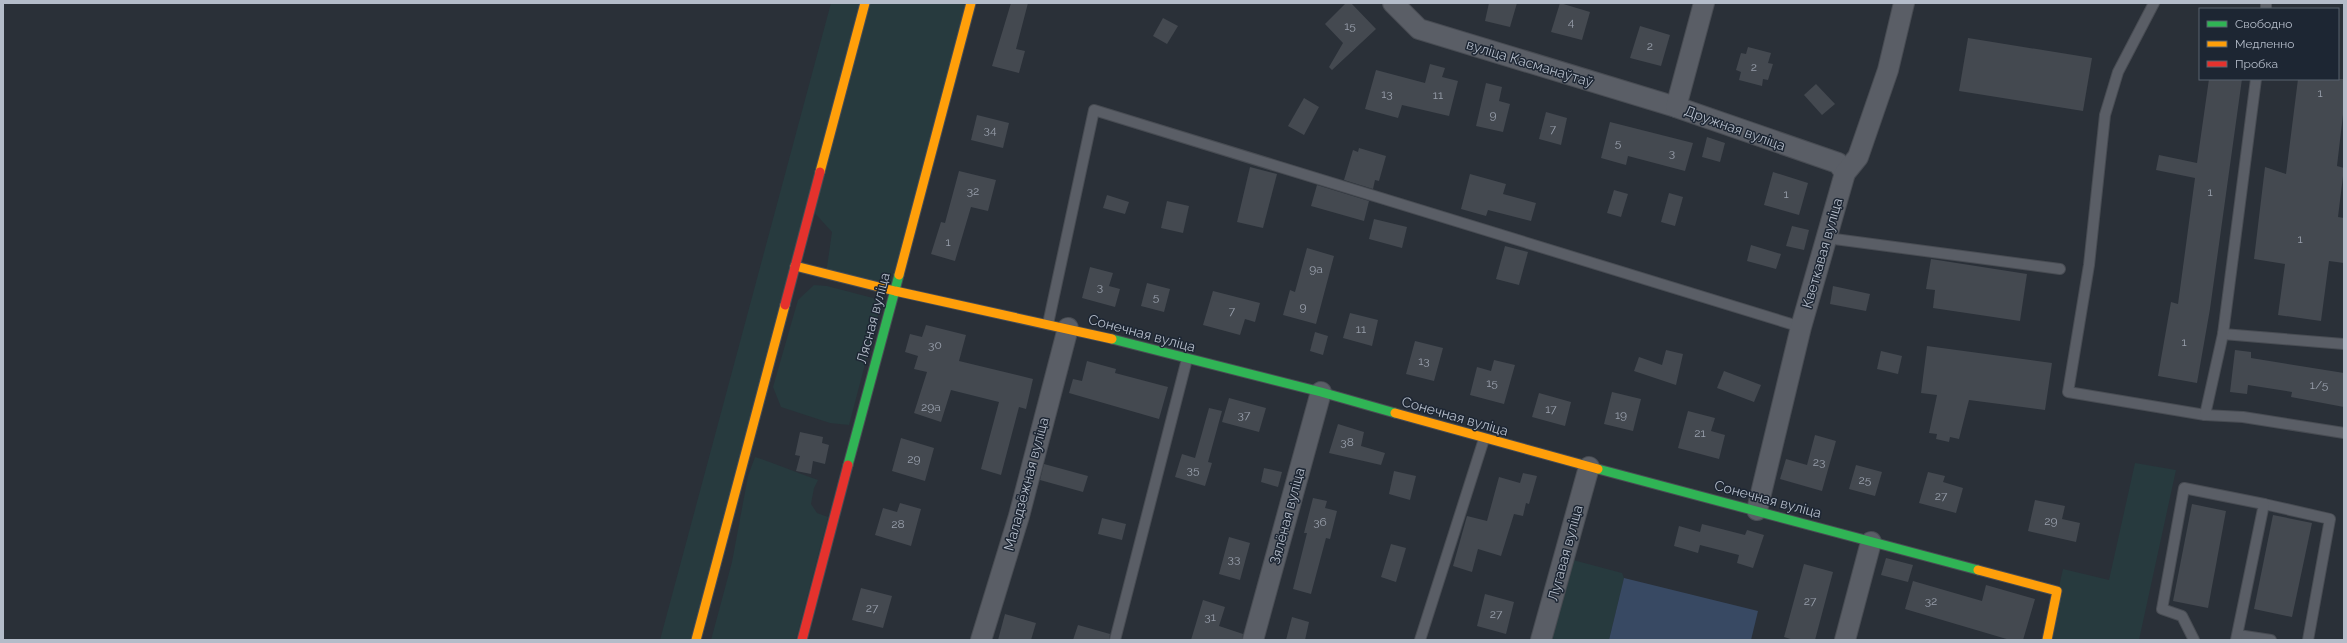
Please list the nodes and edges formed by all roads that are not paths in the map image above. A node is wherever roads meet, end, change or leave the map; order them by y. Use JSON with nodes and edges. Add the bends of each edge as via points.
{"nodes":[{"id":1,"x":865,"y":3,"type":"edge"},
{"id":2,"x":971,"y":3,"type":"edge"},
{"id":3,"x":1393,"y":3,"type":"edge"},
{"id":4,"x":1704,"y":3,"type":"edge"},
{"id":5,"x":1904,"y":3,"type":"edge"},
{"id":6,"x":2154,"y":3,"type":"edge"},
{"id":7,"x":2256,"y":80,"type":"edge"},
{"id":8,"x":1676,"y":107,"type":"junction"},
{"id":9,"x":1845,"y":173,"type":"junction"},
{"id":10,"x":1827,"y":238,"type":"junction"},
{"id":11,"x":795,"y":266,"type":"junction"},
{"id":12,"x":2060,"y":269,"type":"dead end"},
{"id":13,"x":895,"y":291,"type":"junction"},
{"id":14,"x":1048,"y":324,"type":"junction"},
{"id":15,"x":1801,"y":327,"type":"junction"},
{"id":16,"x":1068,"y":328,"type":"junction"},
{"id":17,"x":2223,"y":334,"type":"junction"},
{"id":18,"x":2344,"y":344,"type":"edge"},
{"id":19,"x":1187,"y":359,"type":"junction"},
{"id":20,"x":1321,"y":392,"type":"junction"},
{"id":21,"x":2205,"y":415,"type":"junction"},
{"id":22,"x":2344,"y":433,"type":"edge"},
{"id":23,"x":1484,"y":439,"type":"junction"},
{"id":24,"x":1589,"y":467,"type":"junction"},
{"id":25,"x":2264,"y":504,"type":"junction"},
{"id":26,"x":1757,"y":510,"type":"junction"},
{"id":27,"x":1871,"y":542,"type":"junction"},
{"id":28,"x":2237,"y":637,"type":"edge"},
{"id":29,"x":696,"y":640,"type":"edge"},
{"id":30,"x":802,"y":640,"type":"edge"},
{"id":31,"x":981,"y":640,"type":"edge"},
{"id":32,"x":1115,"y":640,"type":"edge"},
{"id":33,"x":1253,"y":640,"type":"edge"},
{"id":34,"x":1420,"y":640,"type":"edge"},
{"id":35,"x":1542,"y":640,"type":"edge"},
{"id":36,"x":1845,"y":640,"type":"edge"},
{"id":37,"x":2047,"y":640,"type":"edge"},
{"id":38,"x":2194,"y":640,"type":"edge"},
{"id":39,"x":2271,"y":640,"type":"edge"},
{"id":40,"x":2308,"y":640,"type":"edge"}],
"edges":[{"from":1,"to":11,"type":"street"},
{"from":2,"to":13,"type":"street","name":"Лясная вуліца"},
{"from":3,"to":8,"type":"street","name":"вуліца Касманаўтаў","via":[[1419,29]]},
{"from":4,"to":8,"type":"street","name":"Дружная вуліца"},
{"from":5,"to":9,"type":"street","name":"Кветкавая вуліца","via":[[1888,70],[1858,157]]},
{"from":6,"to":21,"type":"lane","via":[[2118,72],[2105,115],[2089,265],[2068,392]]},
{"from":7,"to":17,"type":"lane"},
{"from":8,"to":9,"type":"street","name":"Дружная вуліца","via":[[1838,163]]},
{"from":9,"to":10,"type":"street","name":"Кветкавая вуліца"},
{"from":10,"to":12,"type":"lane"},
{"from":10,"to":15,"type":"street","name":"Кветкавая вуліца"},
{"from":11,"to":13,"type":"street","name":"Сонечная вуліца"},
{"from":11,"to":29,"type":"street"},
{"from":13,"to":14,"type":"street","name":"Сонечная вуліца"},
{"from":13,"to":30,"type":"street","name":"Лясная вуліца"},
{"from":14,"to":15,"type":"lane","via":[[1094,110]]},
{"from":14,"to":16,"type":"street","name":"Сонечная вуліца"},
{"from":15,"to":26,"type":"street","name":"Кветкавая вуліца"},
{"from":16,"to":19,"type":"street","name":"Сонечная вуліца"},
{"from":16,"to":31,"type":"street","name":"Маладзёжная вуліца","via":[[1019,516]]},
{"from":17,"to":18,"type":"lane"},
{"from":17,"to":21,"type":"lane"},
{"from":19,"to":20,"type":"street","name":"Сонечная вуліца"},
{"from":19,"to":32,"type":"lane"},
{"from":20,"to":23,"type":"street","name":"Сонечная вуліца"},
{"from":20,"to":33,"type":"street","name":"Зялёная вуліца"},
{"from":21,"to":22,"type":"lane","via":[[2243,417]]},
{"from":23,"to":24,"type":"street","name":"Сонечная вуліца"},
{"from":23,"to":34,"type":"lane"},
{"from":24,"to":26,"type":"street","name":"Сонечная вуліца"},
{"from":24,"to":35,"type":"street","name":"Лугавая вуліца"},
{"from":25,"to":28,"type":"lane"},
{"from":25,"to":38,"type":"lane","via":[[2184,488],[2162,609],[2182,616]]},
{"from":25,"to":40,"type":"lane","via":[[2330,518]]},
{"from":26,"to":27,"type":"street","name":"Сонечная вуліца"},
{"from":27,"to":36,"type":"street"},
{"from":27,"to":37,"type":"street","name":"Сонечная вуліца","via":[[2058,591]]},
{"from":28,"to":39,"type":"lane"}]}
